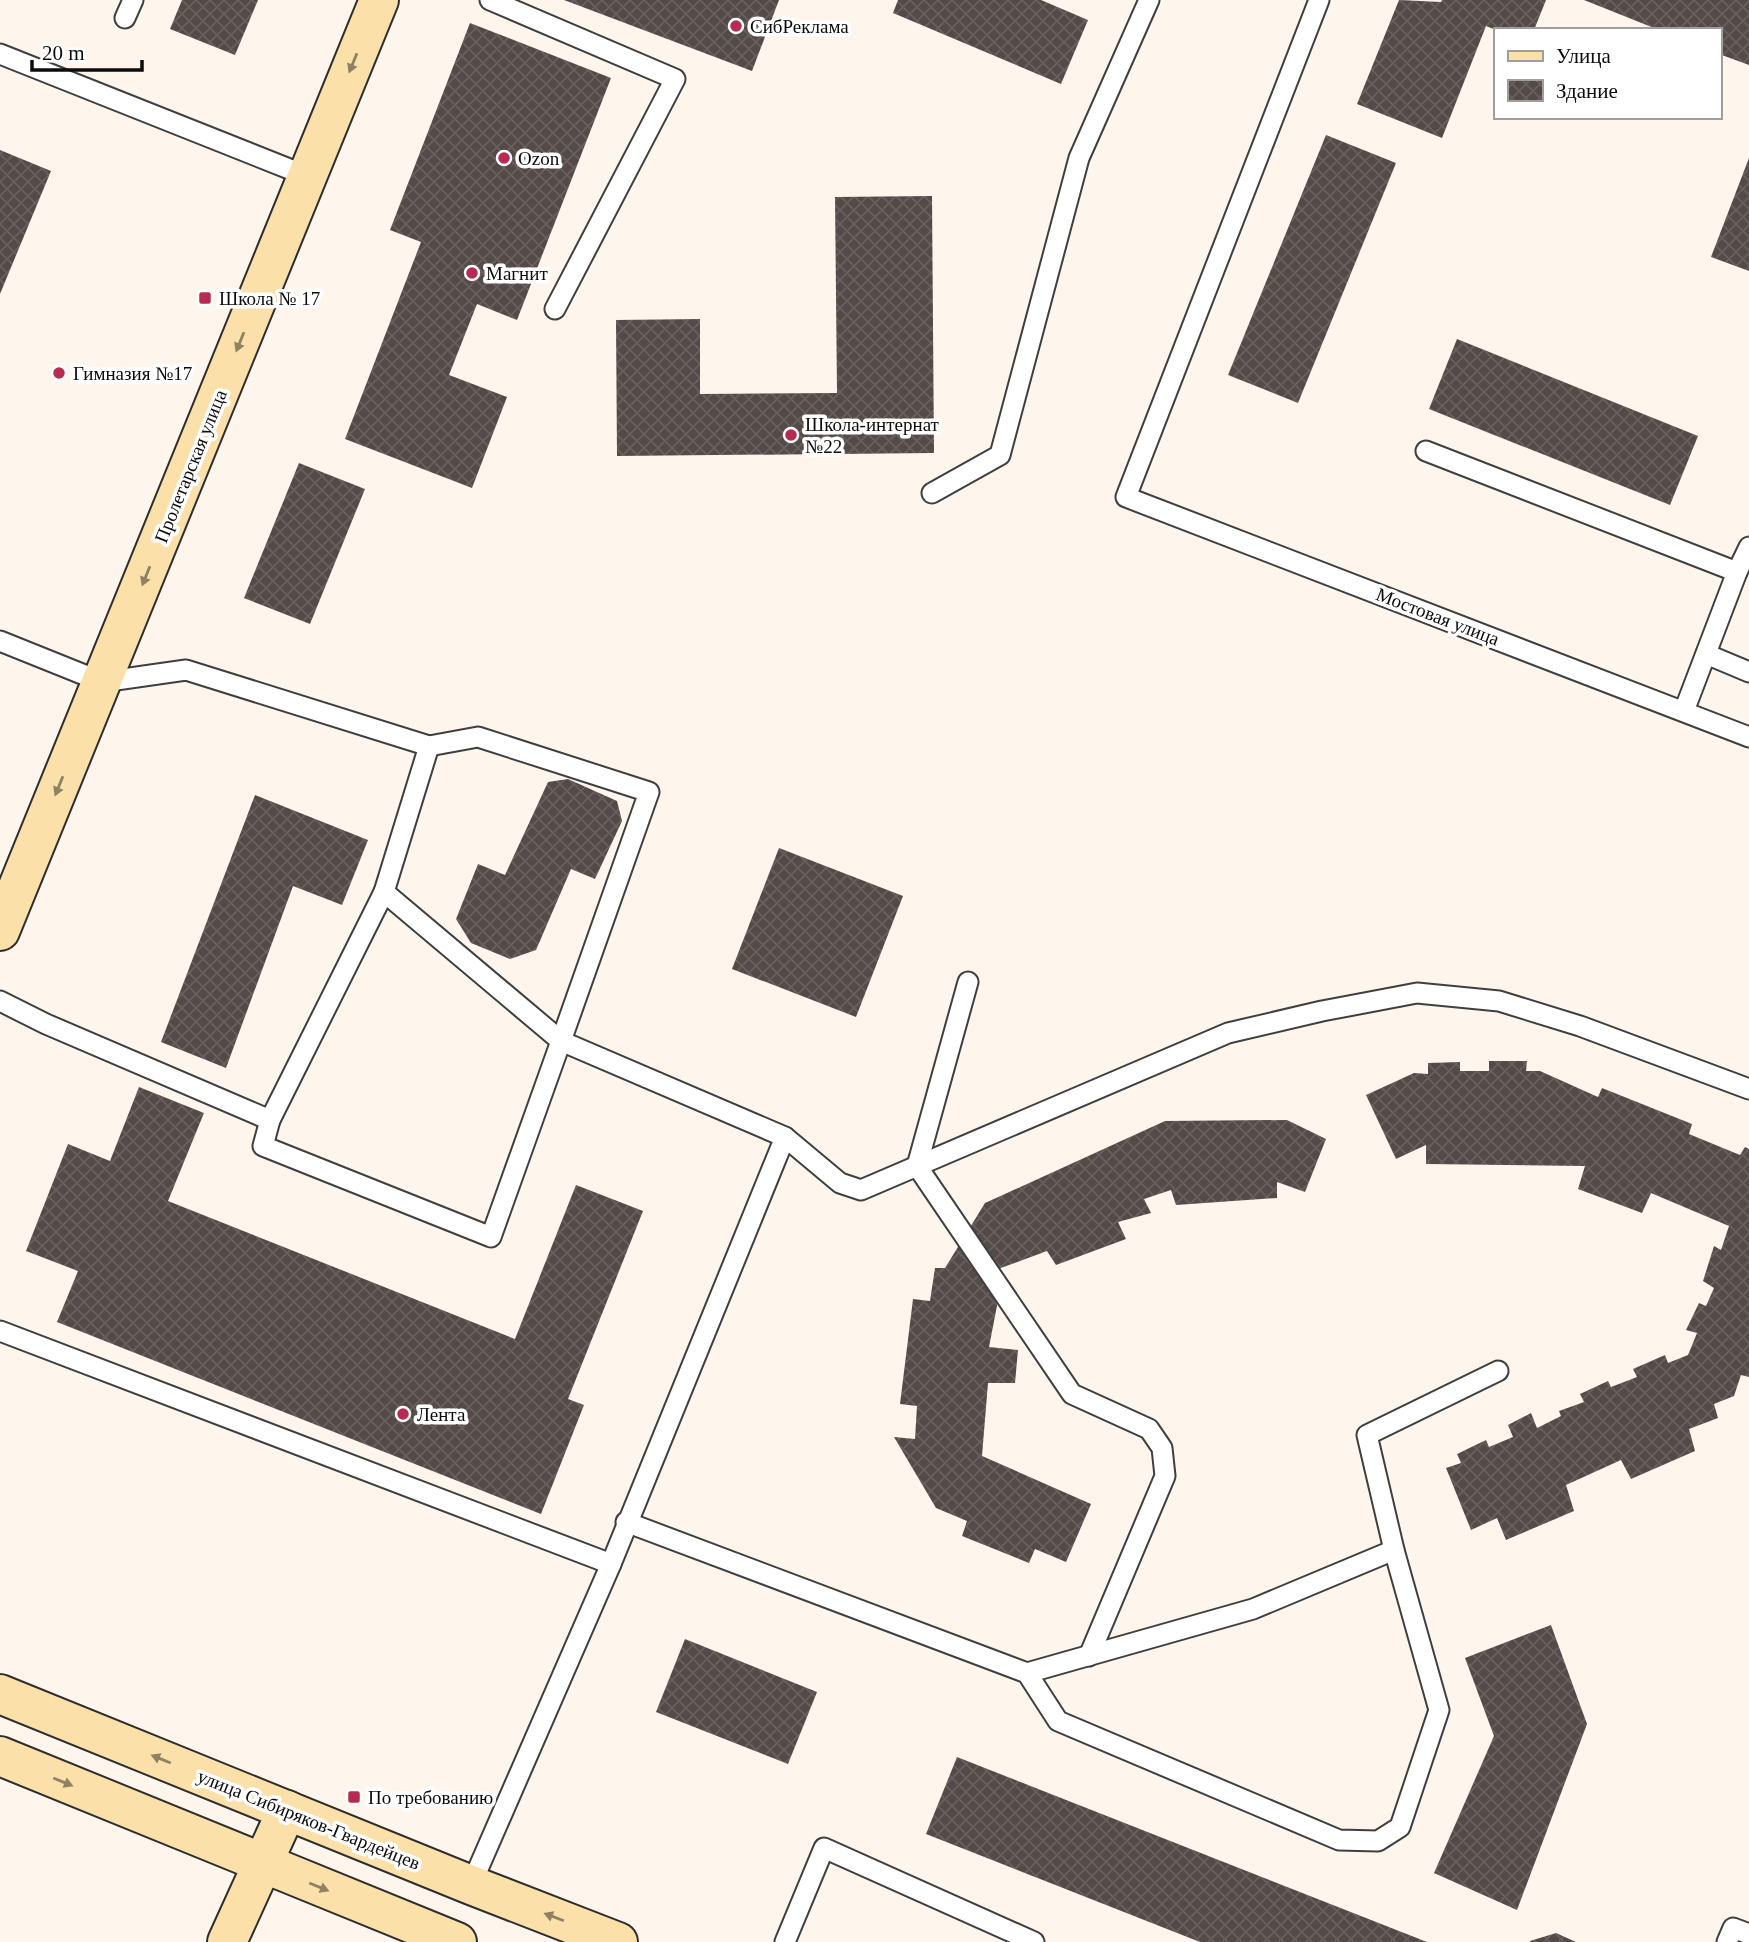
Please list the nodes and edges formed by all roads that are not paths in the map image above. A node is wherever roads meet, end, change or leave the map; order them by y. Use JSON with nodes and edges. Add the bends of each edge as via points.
{"nodes":[{"id":1,"x":133,"y":0,"type":"edge"},
{"id":2,"x":379,"y":0,"type":"edge"},
{"id":3,"x":490,"y":0,"type":"edge"},
{"id":4,"x":1149,"y":0,"type":"edge"},
{"id":5,"x":1319,"y":0,"type":"edge"},
{"id":6,"x":125,"y":19,"type":"dead end"},
{"id":7,"x":0,"y":54,"type":"edge"},
{"id":8,"x":307,"y":176,"type":"junction"},
{"id":9,"x":555,"y":309,"type":"dead end"},
{"id":10,"x":1426,"y":451,"type":"dead end"},
{"id":11,"x":932,"y":493,"type":"dead end"},
{"id":12,"x":1749,"y":547,"type":"edge"},
{"id":13,"x":1737,"y":572,"type":"junction"},
{"id":14,"x":0,"y":641,"type":"edge"},
{"id":15,"x":1706,"y":654,"type":"junction"},
{"id":16,"x":1749,"y":672,"type":"edge"},
{"id":17,"x":102,"y":682,"type":"junction"},
{"id":18,"x":1684,"y":711,"type":"junction"},
{"id":19,"x":1749,"y":737,"type":"edge"},
{"id":20,"x":429,"y":746,"type":"junction"},
{"id":21,"x":384,"y":892,"type":"junction"},
{"id":22,"x":0,"y":931,"type":"edge"},
{"id":23,"x":968,"y":982,"type":"dead end"},
{"id":24,"x":0,"y":1001,"type":"edge"},
{"id":25,"x":561,"y":1041,"type":"junction"},
{"id":26,"x":1749,"y":1089,"type":"edge"},
{"id":27,"x":270,"y":1119,"type":"junction"},
{"id":28,"x":785,"y":1137,"type":"junction"},
{"id":29,"x":917,"y":1166,"type":"junction"},
{"id":30,"x":0,"y":1331,"type":"edge"},
{"id":31,"x":1498,"y":1371,"type":"dead end"},
{"id":32,"x":626,"y":1522,"type":"junction"},
{"id":33,"x":1394,"y":1550,"type":"junction"},
{"id":34,"x":611,"y":1564,"type":"junction"},
{"id":35,"x":1089,"y":1656,"type":"junction"},
{"id":36,"x":1027,"y":1673,"type":"junction"},
{"id":37,"x":0,"y":1694,"type":"edge"},
{"id":38,"x":0,"y":1756,"type":"edge"},
{"id":39,"x":287,"y":1810,"type":"junction"},
{"id":40,"x":262,"y":1864,"type":"junction"},
{"id":41,"x":471,"y":1885,"type":"junction"},
{"id":42,"x":1749,"y":1934,"type":"edge"},
{"id":43,"x":227,"y":1942,"type":"edge"},
{"id":44,"x":457,"y":1942,"type":"edge"},
{"id":45,"x":618,"y":1942,"type":"edge"},
{"id":46,"x":785,"y":1942,"type":"edge"},
{"id":47,"x":1034,"y":1942,"type":"edge"},
{"id":48,"x":1727,"y":1942,"type":"edge"}],
"edges":[{"from":1,"to":6,"type":"lane"},
{"from":2,"to":8,"type":"main road","name":"Пролетарская улица","one_way":true},
{"from":3,"to":9,"type":"lane","via":[[675,79]]},
{"from":4,"to":11,"type":"lane","via":[[1079,158],[1000,455]]},
{"from":5,"to":18,"type":"lane","name":"Мостовая улица","via":[[1126,497]]},
{"from":7,"to":8,"type":"lane"},
{"from":8,"to":17,"type":"main road","name":"Пролетарская улица","one_way":true},
{"from":10,"to":13,"type":"lane"},
{"from":12,"to":13,"type":"lane"},
{"from":13,"to":15,"type":"lane"},
{"from":14,"to":17,"type":"lane"},
{"from":15,"to":16,"type":"lane"},
{"from":15,"to":18,"type":"lane"},
{"from":17,"to":20,"type":"lane","via":[[186,670]]},
{"from":17,"to":22,"type":"main road","name":"Пролетарская улица","one_way":true},
{"from":18,"to":19,"type":"lane","name":"Мостовая улица"},
{"from":20,"to":21,"type":"lane"},
{"from":20,"to":25,"type":"lane","via":[[478,737],[649,792]]},
{"from":21,"to":25,"type":"lane"},
{"from":21,"to":27,"type":"lane"},
{"from":23,"to":29,"type":"lane"},
{"from":24,"to":27,"type":"lane"},
{"from":25,"to":27,"type":"lane","via":[[491,1237],[263,1146]]},
{"from":25,"to":28,"type":"lane"},
{"from":26,"to":29,"type":"lane","via":[[1499,1001],[1417,993],[1228,1033]]},
{"from":28,"to":29,"type":"lane","via":[[840,1183],[861,1190]]},
{"from":28,"to":32,"type":"lane"},
{"from":29,"to":35,"type":"lane","via":[[1072,1394],[1149,1429],[1162,1448],[1165,1476]]},
{"from":30,"to":34,"type":"lane"},
{"from":31,"to":33,"type":"lane","via":[[1367,1435]]},
{"from":32,"to":34,"type":"lane"},
{"from":32,"to":36,"type":"lane"},
{"from":33,"to":35,"type":"lane","via":[[1253,1609]]},
{"from":33,"to":36,"type":"lane","via":[[1439,1710],[1400,1827],[1378,1841],[1339,1840],[1058,1721]]},
{"from":34,"to":41,"type":"lane"},
{"from":35,"to":36,"type":"lane"},
{"from":39,"to":37,"type":"main road","name":"улица Сибиряков-Гвардейцев","one_way":true},
{"from":38,"to":40,"type":"main road","one_way":true},
{"from":39,"to":40,"type":"main road"},
{"from":39,"to":41,"type":"main road","name":"улица Сибиряков-Гвардейцев"},
{"from":40,"to":43,"type":"main road"},
{"from":40,"to":44,"type":"main road","one_way":true},
{"from":45,"to":41,"type":"main road","name":"улица Сибиряков-Гвардейцев","one_way":true},
{"from":42,"to":48,"type":"lane","via":[[1733,1928]]},
{"from":46,"to":47,"type":"lane","via":[[824,1848]]}]}
